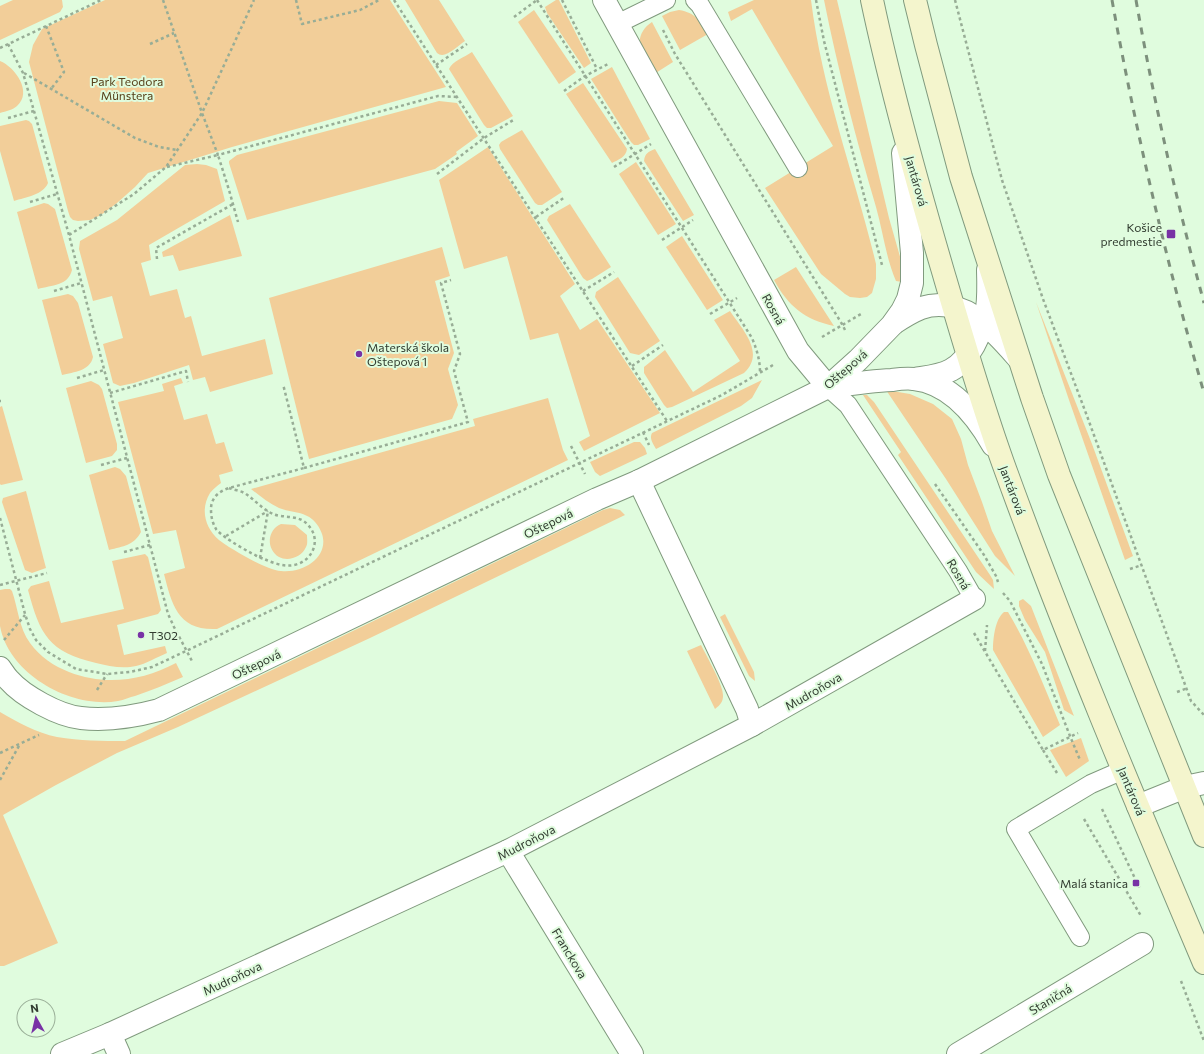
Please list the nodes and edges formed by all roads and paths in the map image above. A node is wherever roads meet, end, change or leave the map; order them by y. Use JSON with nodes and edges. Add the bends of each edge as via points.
{"nodes":[{"id":1,"x":102,"y":0,"type":"edge"},
{"id":2,"x":163,"y":0,"type":"edge"},
{"id":3,"x":254,"y":0,"type":"edge"},
{"id":4,"x":296,"y":0,"type":"edge"},
{"id":5,"x":379,"y":0,"type":"edge"},
{"id":6,"x":394,"y":0,"type":"edge"},
{"id":7,"x":537,"y":0,"type":"edge"},
{"id":8,"x":562,"y":0,"type":"edge"},
{"id":9,"x":604,"y":0,"type":"edge"},
{"id":10,"x":695,"y":0,"type":"edge"},
{"id":11,"x":816,"y":0,"type":"edge"},
{"id":12,"x":872,"y":0,"type":"edge"},
{"id":13,"x":915,"y":0,"type":"edge"},
{"id":14,"x":955,"y":0,"type":"edge"},
{"id":15,"x":660,"y":2,"type":"edge"},
{"id":16,"x":514,"y":17,"type":"dead end"},
{"id":17,"x":617,"y":24,"type":"junction"},
{"id":18,"x":46,"y":26,"type":"junction"},
{"id":19,"x":174,"y":33,"type":"junction"},
{"id":20,"x":8,"y":44,"type":"junction"},
{"id":21,"x":150,"y":44,"type":"dead end"},
{"id":22,"x":466,"y":44,"type":"dead end"},
{"id":23,"x":0,"y":48,"type":"edge"},
{"id":24,"x":436,"y":65,"type":"junction"},
{"id":25,"x":597,"y":69,"type":"dead end"},
{"id":26,"x":23,"y":73,"type":"junction"},
{"id":27,"x":585,"y":76,"type":"junction"},
{"id":28,"x":51,"y":89,"type":"junction"},
{"id":29,"x":564,"y":91,"type":"dead end"},
{"id":30,"x":457,"y":97,"type":"junction"},
{"id":31,"x":34,"y":111,"type":"junction"},
{"id":32,"x":202,"y":113,"type":"junction"},
{"id":33,"x":8,"y":118,"type":"dead end"},
{"id":34,"x":515,"y":119,"type":"dead end"},
{"id":35,"x":901,"y":123,"type":"junction"},
{"id":36,"x":484,"y":138,"type":"junction"},
{"id":37,"x":177,"y":150,"type":"junction"},
{"id":38,"x":634,"y":153,"type":"junction"},
{"id":39,"x":218,"y":155,"type":"junction"},
{"id":40,"x":166,"y":167,"type":"junction"},
{"id":41,"x":614,"y":167,"type":"dead end"},
{"id":42,"x":798,"y":168,"type":"dead end"},
{"id":43,"x":437,"y":174,"type":"dead end"},
{"id":44,"x":57,"y":194,"type":"junction"},
{"id":45,"x":565,"y":197,"type":"dead end"},
{"id":46,"x":30,"y":202,"type":"dead end"},
{"id":47,"x":233,"y":204,"type":"junction"},
{"id":48,"x":536,"y":217,"type":"junction"},
{"id":49,"x":238,"y":222,"type":"dead end"},
{"id":50,"x":682,"y":227,"type":"junction"},
{"id":51,"x":69,"y":235,"type":"junction"},
{"id":52,"x":662,"y":240,"type":"dead end"},
{"id":53,"x":157,"y":259,"type":"dead end"},
{"id":54,"x":988,"y":263,"type":"junction"},
{"id":55,"x":614,"y":272,"type":"dead end"},
{"id":56,"x":884,"y":272,"type":"dead end"},
{"id":57,"x":451,"y":280,"type":"dead end"},
{"id":58,"x":81,"y":283,"type":"junction"},
{"id":59,"x":54,"y":291,"type":"dead end"},
{"id":60,"x":583,"y":291,"type":"junction"},
{"id":61,"x":730,"y":302,"type":"junction"},
{"id":62,"x":953,"y":306,"type":"junction"},
{"id":63,"x":863,"y":313,"type":"dead end"},
{"id":64,"x":710,"y":314,"type":"dead end"},
{"id":65,"x":842,"y":324,"type":"junction"},
{"id":66,"x":984,"y":324,"type":"junction"},
{"id":67,"x":892,"y":325,"type":"junction"},
{"id":68,"x":662,"y":345,"type":"dead end"},
{"id":69,"x":798,"y":351,"type":"junction"},
{"id":70,"x":968,"y":354,"type":"junction"},
{"id":71,"x":1019,"y":359,"type":"junction"},
{"id":72,"x":632,"y":366,"type":"junction"},
{"id":73,"x":104,"y":370,"type":"junction"},
{"id":74,"x":760,"y":373,"type":"junction"},
{"id":75,"x":77,"y":378,"type":"dead end"},
{"id":76,"x":914,"y":379,"type":"junction"},
{"id":77,"x":188,"y":382,"type":"dead end"},
{"id":78,"x":283,"y":384,"type":"dead end"},
{"id":79,"x":828,"y":387,"type":"junction"},
{"id":80,"x":110,"y":393,"type":"junction"},
{"id":81,"x":667,"y":421,"type":"junction"},
{"id":82,"x":571,"y":446,"type":"dead end"},
{"id":83,"x":127,"y":458,"type":"junction"},
{"id":84,"x":579,"y":462,"type":"junction"},
{"id":85,"x":1003,"y":462,"type":"junction"},
{"id":86,"x":101,"y":465,"type":"dead end"},
{"id":87,"x":304,"y":468,"type":"junction"},
{"id":88,"x":639,"y":481,"type":"junction"},
{"id":89,"x":229,"y":488,"type":"junction"},
{"id":90,"x":268,"y":511,"type":"junction"},
{"id":91,"x":0,"y":518,"type":"edge"},
{"id":92,"x":226,"y":536,"type":"junction"},
{"id":93,"x":150,"y":545,"type":"junction"},
{"id":94,"x":124,"y":552,"type":"dead end"},
{"id":95,"x":260,"y":558,"type":"junction"},
{"id":96,"x":1142,"y":565,"type":"junction"},
{"id":97,"x":1130,"y":569,"type":"dead end"},
{"id":98,"x":47,"y":573,"type":"dead end"},
{"id":99,"x":16,"y":580,"type":"junction"},
{"id":100,"x":0,"y":585,"type":"edge"},
{"id":101,"x":1001,"y":592,"type":"dead end"},
{"id":102,"x":966,"y":603,"type":"junction"},
{"id":103,"x":25,"y":614,"type":"junction"},
{"id":104,"x":0,"y":644,"type":"edge"},
{"id":105,"x":186,"y":651,"type":"junction"},
{"id":106,"x":0,"y":668,"type":"edge"},
{"id":107,"x":1188,"y":688,"type":"junction"},
{"id":108,"x":1152,"y":703,"type":"junction"},
{"id":109,"x":1204,"y":715,"type":"edge"},
{"id":110,"x":1103,"y":722,"type":"junction"},
{"id":111,"x":752,"y":725,"type":"junction"},
{"id":112,"x":1070,"y":736,"type":"junction"},
{"id":113,"x":21,"y":743,"type":"dead end"},
{"id":114,"x":1042,"y":750,"type":"junction"},
{"id":115,"x":1123,"y":770,"type":"junction"},
{"id":116,"x":0,"y":780,"type":"edge"},
{"id":117,"x":1091,"y":784,"type":"junction"},
{"id":118,"x":1194,"y":785,"type":"edge"},
{"id":119,"x":1070,"y":796,"type":"junction"},
{"id":120,"x":1138,"y":806,"type":"junction"},
{"id":121,"x":1204,"y":836,"type":"edge"},
{"id":122,"x":508,"y":852,"type":"junction"},
{"id":123,"x":1143,"y":895,"type":"dead end"},
{"id":124,"x":1142,"y":918,"type":"dead end"},
{"id":125,"x":1080,"y":937,"type":"dead end"},
{"id":126,"x":1142,"y":944,"type":"dead end"},
{"id":127,"x":1204,"y":963,"type":"edge"},
{"id":128,"x":1178,"y":974,"type":"dead end"},
{"id":129,"x":110,"y":1034,"type":"junction"},
{"id":130,"x":1204,"y":1041,"type":"edge"},
{"id":131,"x":62,"y":1054,"type":"edge"},
{"id":132,"x":119,"y":1054,"type":"edge"},
{"id":133,"x":632,"y":1054,"type":"edge"},
{"id":134,"x":958,"y":1054,"type":"edge"}],
"edges":[{"from":1,"to":18,"type":"path"},
{"from":2,"to":19,"type":"path"},
{"from":3,"to":32,"type":"path"},
{"from":4,"to":5,"type":"path","via":[[302,24],[360,10]]},
{"from":6,"to":24,"type":"path"},
{"from":7,"to":16,"type":"path"},
{"from":7,"to":27,"type":"path"},
{"from":8,"to":25,"type":"path"},
{"from":9,"to":17,"type":"street","name":"Rosná"},
{"from":10,"to":42,"type":"lane"},
{"from":11,"to":56,"type":"path","via":[[824,41]]},
{"from":12,"to":35,"type":"street","name":"Jantárová"},
{"from":13,"to":54,"type":"street","via":[[961,177]]},
{"from":14,"to":96,"type":"path","via":[[1002,180],[1043,299]]},
{"from":15,"to":17,"type":"lane"},
{"from":15,"to":65,"type":"path","via":[[657,20],[675,54]]},
{"from":17,"to":69,"type":"street","name":"Rosná"},
{"from":18,"to":20,"type":"path"},
{"from":18,"to":28,"type":"path","via":[[64,72]]},
{"from":19,"to":21,"type":"path"},
{"from":19,"to":32,"type":"path"},
{"from":20,"to":23,"type":"path"},
{"from":20,"to":26,"type":"path"},
{"from":22,"to":24,"type":"path"},
{"from":24,"to":30,"type":"path"},
{"from":26,"to":28,"type":"path"},
{"from":26,"to":31,"type":"path"},
{"from":27,"to":29,"type":"path"},
{"from":27,"to":38,"type":"path"},
{"from":28,"to":37,"type":"path","via":[[134,138]]},
{"from":30,"to":36,"type":"path"},
{"from":30,"to":39,"type":"path","via":[[438,96]]},
{"from":31,"to":33,"type":"path"},
{"from":31,"to":44,"type":"path"},
{"from":32,"to":37,"type":"path"},
{"from":32,"to":39,"type":"path"},
{"from":34,"to":36,"type":"path"},
{"from":35,"to":62,"type":"street","name":"Jantárová"},
{"from":35,"to":67,"type":"street","name":"Oštepová","via":[[913,269],[908,299]]},
{"from":36,"to":43,"type":"path"},
{"from":36,"to":48,"type":"path"},
{"from":37,"to":40,"type":"path"},
{"from":38,"to":41,"type":"path"},
{"from":38,"to":50,"type":"path"},
{"from":39,"to":40,"type":"path"},
{"from":39,"to":47,"type":"path"},
{"from":40,"to":51,"type":"path","via":[[134,194]]},
{"from":44,"to":46,"type":"path"},
{"from":44,"to":51,"type":"path"},
{"from":45,"to":48,"type":"path"},
{"from":47,"to":49,"type":"path"},
{"from":47,"to":53,"type":"path","via":[[156,248]]},
{"from":48,"to":60,"type":"path"},
{"from":50,"to":52,"type":"path"},
{"from":50,"to":61,"type":"path"},
{"from":51,"to":58,"type":"path"},
{"from":54,"to":66,"type":"street","via":[[989,300]]},
{"from":54,"to":71,"type":"street"},
{"from":55,"to":60,"type":"path"},
{"from":57,"to":87,"type":"path","via":[[441,283],[460,354],[454,371],[468,422]]},
{"from":58,"to":59,"type":"path"},
{"from":58,"to":73,"type":"path"},
{"from":60,"to":72,"type":"path"},
{"from":61,"to":64,"type":"path"},
{"from":61,"to":74,"type":"path","via":[[758,351]]},
{"from":62,"to":66,"type":"street","via":[[966,310]]},
{"from":62,"to":67,"type":"street","via":[[922,308]]},
{"from":62,"to":70,"type":"street","name":"Jantárová"},
{"from":63,"to":65,"type":"path"},
{"from":65,"to":69,"type":"path"},
{"from":66,"to":70,"type":"street"},
{"from":66,"to":71,"type":"street"},
{"from":67,"to":79,"type":"street","name":"Oštepová"},
{"from":68,"to":72,"type":"path"},
{"from":69,"to":74,"type":"path"},
{"from":69,"to":79,"type":"street","name":"Rosná"},
{"from":70,"to":76,"type":"street","via":[[951,370]]},
{"from":70,"to":85,"type":"street","name":"Jantárová"},
{"from":71,"to":108,"type":"street","via":[[1059,475]]},
{"from":72,"to":81,"type":"path"},
{"from":73,"to":75,"type":"path"},
{"from":73,"to":80,"type":"path"},
{"from":74,"to":81,"type":"path","via":[[722,395]]},
{"from":76,"to":79,"type":"street","via":[[868,381]]},
{"from":76,"to":85,"type":"street","via":[[945,390],[958,399],[985,430]]},
{"from":77,"to":80,"type":"path","via":[[186,371]]},
{"from":78,"to":87,"type":"path"},
{"from":79,"to":88,"type":"street","name":"Oštepová"},
{"from":79,"to":102,"type":"lane","name":"Rosná","via":[[848,405],[958,572]]},
{"from":80,"to":83,"type":"path"},
{"from":81,"to":84,"type":"path"},
{"from":82,"to":84,"type":"path"},
{"from":83,"to":86,"type":"path"},
{"from":83,"to":93,"type":"path"},
{"from":84,"to":105,"type":"path"},
{"from":85,"to":110,"type":"street","name":"Jantárová"},
{"from":87,"to":89,"type":"path"},
{"from":88,"to":106,"type":"street","name":"Oštepová","via":[[159,710],[111,719],[79,718],[51,709],[29,696],[9,680]]},
{"from":88,"to":111,"type":"street","via":[[747,709]]},
{"from":89,"to":90,"type":"path","via":[[245,493]]},
{"from":89,"to":92,"type":"path","via":[[216,495],[211,504],[211,518],[217,529]]},
{"from":90,"to":92,"type":"path"},
{"from":90,"to":95,"type":"path"},
{"from":90,"to":95,"type":"path","via":[[306,522],[316,542],[308,558],[294,565],[277,564]]},
{"from":91,"to":99,"type":"path"},
{"from":92,"to":95,"type":"path","via":[[250,554]]},
{"from":93,"to":94,"type":"path"},
{"from":93,"to":105,"type":"path","via":[[168,614]]},
{"from":96,"to":97,"type":"path"},
{"from":96,"to":107,"type":"path"},
{"from":98,"to":99,"type":"path"},
{"from":99,"to":100,"type":"path"},
{"from":99,"to":103,"type":"path"},
{"from":101,"to":112,"type":"path","via":[[1010,601],[1042,664]]},
{"from":102,"to":111,"type":"street","name":"Mudroňova"},
{"from":102,"to":114,"type":"path"},
{"from":103,"to":104,"type":"path"},
{"from":103,"to":105,"type":"path","via":[[36,640],[48,652],[76,669],[108,674],[130,672],[152,666]]},
{"from":107,"to":108,"type":"path"},
{"from":107,"to":109,"type":"path","via":[[1191,701]]},
{"from":108,"to":118,"type":"street"},
{"from":110,"to":112,"type":"path"},
{"from":110,"to":115,"type":"street","name":"Jantárová"},
{"from":111,"to":122,"type":"street","name":"Mudroňova"},
{"from":112,"to":114,"type":"path"},
{"from":112,"to":117,"type":"path"},
{"from":113,"to":116,"type":"path"},
{"from":114,"to":119,"type":"path"},
{"from":115,"to":117,"type":"lane"},
{"from":115,"to":120,"type":"street","name":"Jantárová"},
{"from":117,"to":119,"type":"lane"},
{"from":117,"to":123,"type":"path"},
{"from":118,"to":120,"type":"street"},
{"from":118,"to":121,"type":"street"},
{"from":119,"to":124,"type":"path"},
{"from":119,"to":125,"type":"lane","via":[[1016,829]]},
{"from":120,"to":127,"type":"street","name":"Jantárová"},
{"from":122,"to":129,"type":"street","name":"Mudroňova"},
{"from":122,"to":133,"type":"street","name":"Franckova"},
{"from":126,"to":134,"type":"street","name":"Staničná"},
{"from":128,"to":130,"type":"path"},
{"from":129,"to":131,"type":"street","name":"Mudroňova"},
{"from":129,"to":132,"type":"street"}]}
